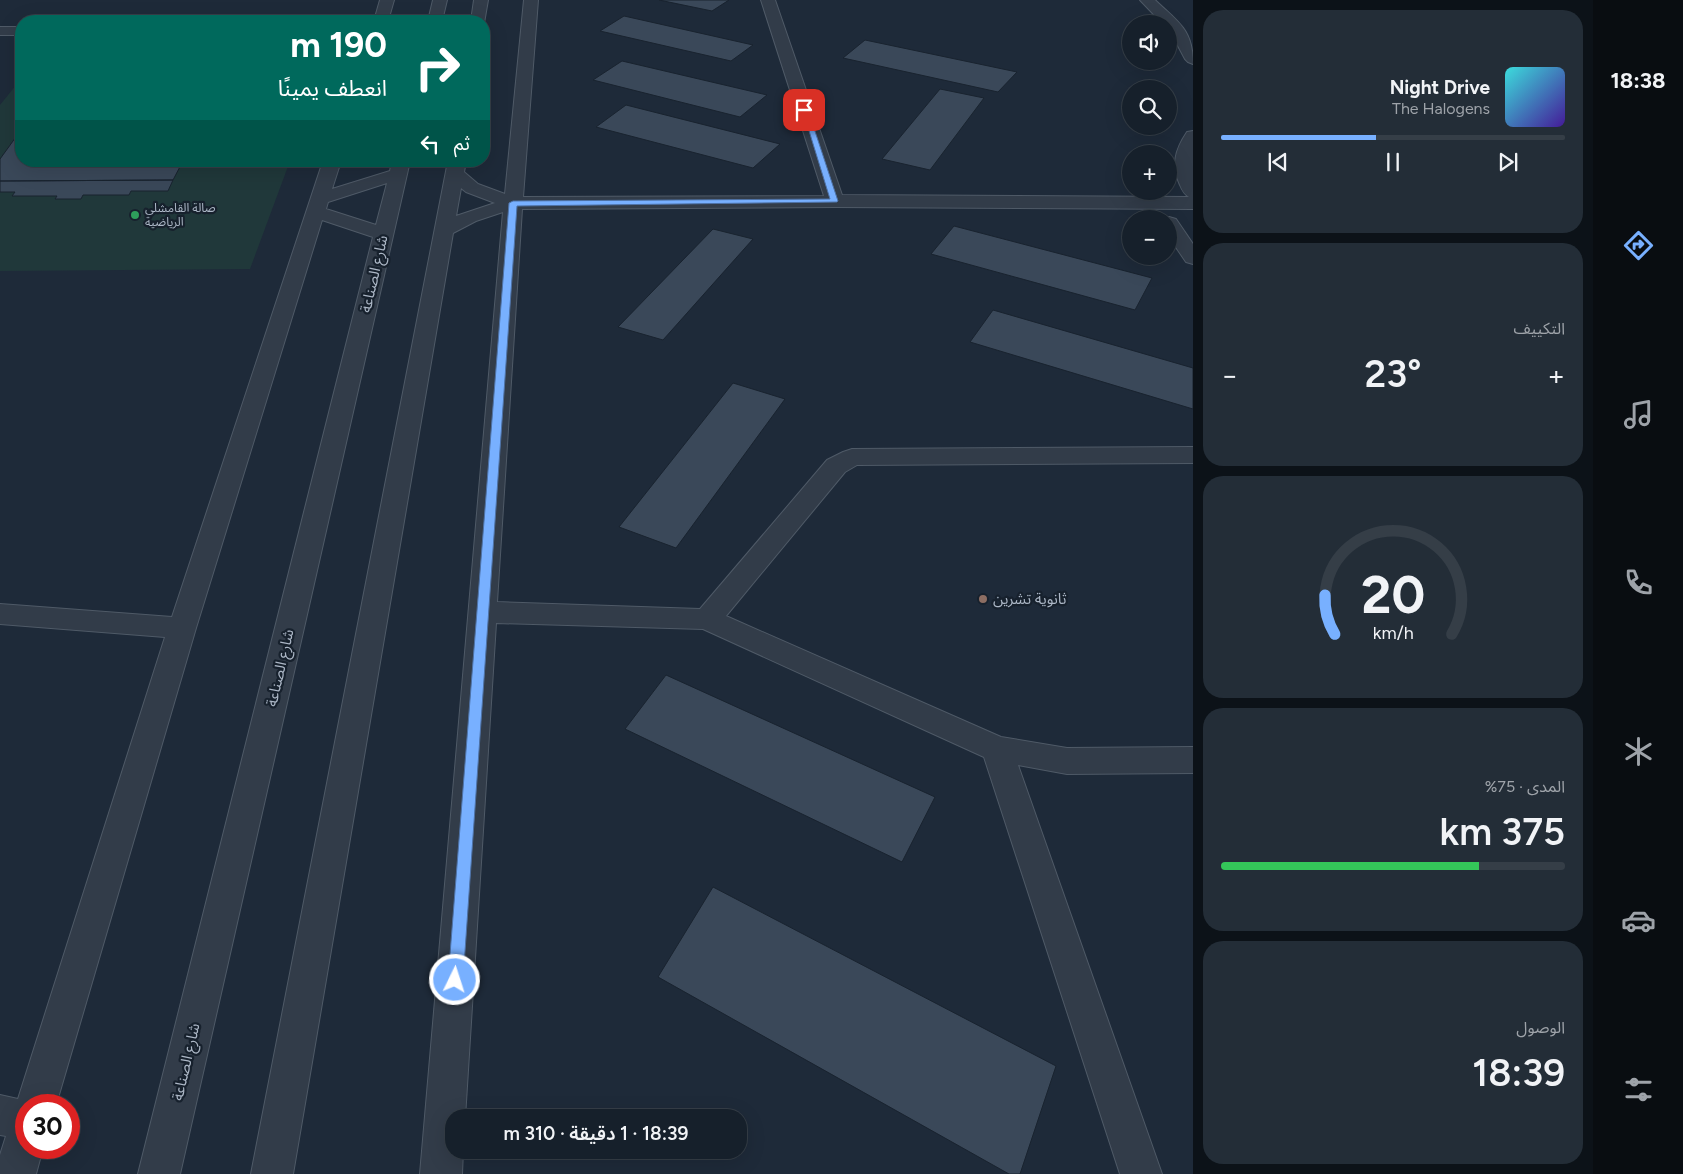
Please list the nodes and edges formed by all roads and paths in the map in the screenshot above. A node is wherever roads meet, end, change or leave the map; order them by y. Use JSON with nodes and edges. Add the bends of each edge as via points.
{"nodes":[{"id":1,"x":388,"y":0,"type":"edge"},
{"id":2,"x":440,"y":0,"type":"edge"},
{"id":3,"x":481,"y":0,"type":"edge"},
{"id":4,"x":530,"y":0,"type":"edge"},
{"id":5,"x":768,"y":0,"type":"edge"},
{"id":6,"x":1148,"y":0,"type":"edge"},
{"id":7,"x":383,"y":15,"type":"edge"},
{"id":8,"x":436,"y":15,"type":"edge"},
{"id":9,"x":479,"y":15,"type":"edge"},
{"id":10,"x":1163,"y":15,"type":"edge"},
{"id":11,"x":1177,"y":29,"type":"joint"},
{"id":12,"x":1193,"y":29,"type":"edge"},
{"id":13,"x":0,"y":31,"type":"edge"},
{"id":14,"x":15,"y":31,"type":"edge"},
{"id":15,"x":1193,"y":59,"type":"edge"},
{"id":16,"x":1193,"y":136,"type":"edge"},
{"id":17,"x":330,"y":167,"type":"edge"},
{"id":18,"x":400,"y":168,"type":"edge"},
{"id":19,"x":457,"y":168,"type":"edge"},
{"id":20,"x":1193,"y":193,"type":"edge"},
{"id":21,"x":835,"y":201,"type":"junction"},
{"id":22,"x":513,"y":203,"type":"junction"},
{"id":23,"x":1193,"y":203,"type":"edge"},
{"id":24,"x":317,"y":205,"type":"junction"},
{"id":25,"x":1128,"y":210,"type":"edge"},
{"id":26,"x":1165,"y":210,"type":"edge"},
{"id":27,"x":445,"y":230,"type":"junction"},
{"id":28,"x":384,"y":234,"type":"junction"},
{"id":29,"x":1177,"y":234,"type":"edge"},
{"id":30,"x":1193,"y":258,"type":"edge"},
{"id":31,"x":1193,"y":455,"type":"edge"},
{"id":32,"x":483,"y":612,"type":"junction"},
{"id":33,"x":0,"y":614,"type":"edge"},
{"id":34,"x":707,"y":618,"type":"junction"},
{"id":35,"x":182,"y":628,"type":"junction"},
{"id":36,"x":997,"y":749,"type":"junction"},
{"id":37,"x":1193,"y":760,"type":"edge"},
{"id":38,"x":39,"y":1094,"type":"edge"},
{"id":39,"x":0,"y":1115,"type":"edge"},
{"id":40,"x":15,"y":1118,"type":"edge"},
{"id":41,"x":19,"y":1159,"type":"edge"},
{"id":42,"x":15,"y":1174,"type":"edge"},
{"id":43,"x":159,"y":1174,"type":"edge"},
{"id":44,"x":272,"y":1174,"type":"edge"},
{"id":45,"x":440,"y":1174,"type":"edge"},
{"id":46,"x":1141,"y":1174,"type":"edge"}],
"edges":[{"from":1,"to":7,"type":"street"},
{"from":2,"to":8,"type":"street"},
{"from":3,"to":9,"type":"street"},
{"from":4,"to":22,"type":"street"},
{"from":5,"to":21,"type":"street"},
{"from":6,"to":10,"type":"street"},
{"from":11,"to":12,"type":"street"},
{"from":11,"to":15,"type":"street"},
{"from":13,"to":14,"type":"street"},
{"from":16,"to":20,"type":"street","via":[[1183,152],[1183,172]]},
{"from":17,"to":24,"type":"street"},
{"from":18,"to":24,"type":"street"},
{"from":18,"to":28,"type":"street","name":"شارع الصناعة"},
{"from":19,"to":22,"type":"street","via":[[472,188]]},
{"from":19,"to":27,"type":"street"},
{"from":21,"to":22,"type":"street"},
{"from":21,"to":25,"type":"street"},
{"from":22,"to":27,"type":"street","via":[[472,216]]},
{"from":22,"to":32,"type":"street"},
{"from":23,"to":26,"type":"street"},
{"from":24,"to":28,"type":"street"},
{"from":24,"to":35,"type":"street"},
{"from":27,"to":44,"type":"street"},
{"from":28,"to":43,"type":"street","name":"شارع الصناعة"},
{"from":29,"to":30,"type":"street"},
{"from":31,"to":34,"type":"street","via":[[852,457],[836,466]]},
{"from":32,"to":34,"type":"street"},
{"from":32,"to":45,"type":"street"},
{"from":33,"to":35,"type":"street"},
{"from":34,"to":36,"type":"street"},
{"from":35,"to":38,"type":"street"},
{"from":36,"to":37,"type":"street","via":[[1067,761]]},
{"from":36,"to":46,"type":"street"},
{"from":39,"to":40,"type":"street"},
{"from":41,"to":42,"type":"street"}]}
